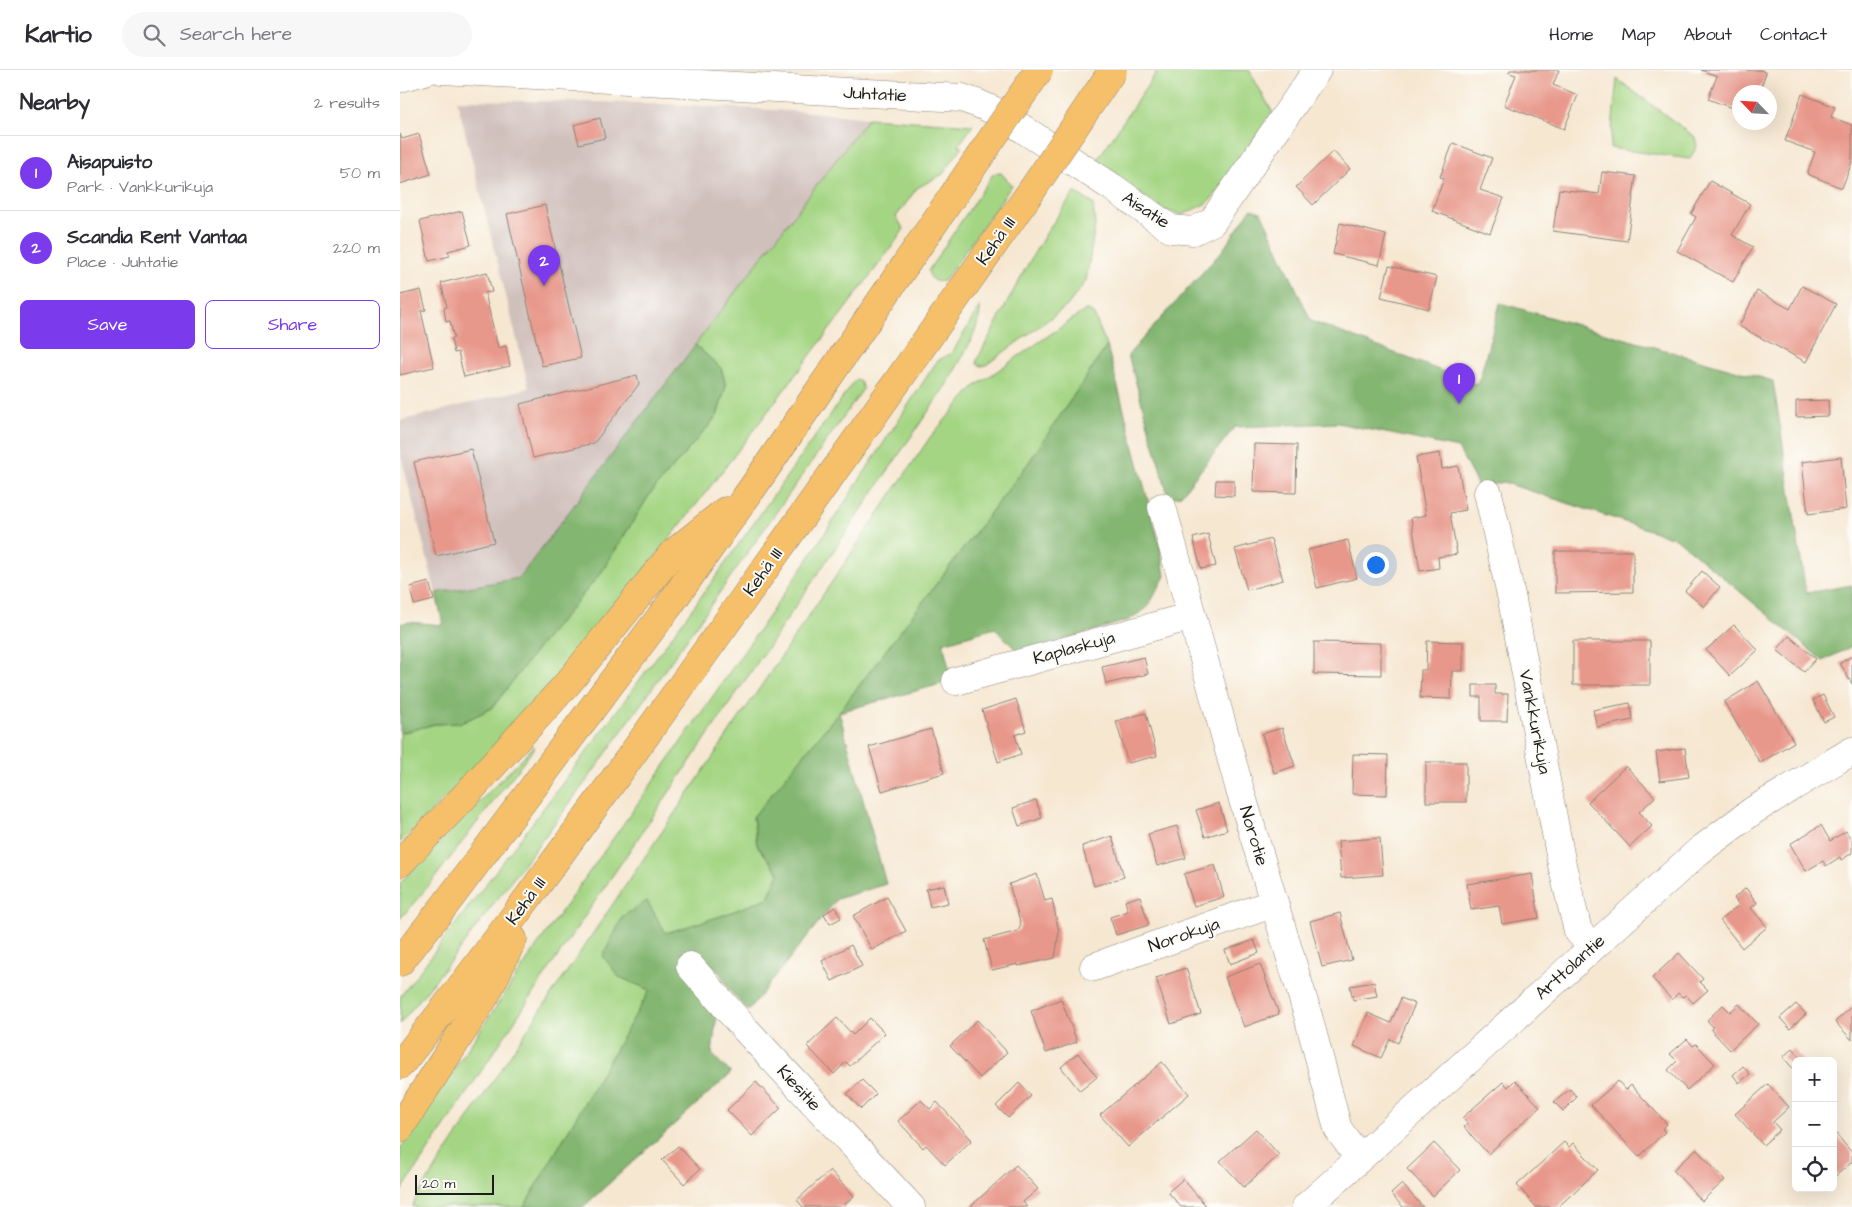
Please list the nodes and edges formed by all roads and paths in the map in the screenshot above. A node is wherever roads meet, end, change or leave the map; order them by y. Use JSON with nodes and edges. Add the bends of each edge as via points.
{"nodes":[{"id":1,"x":428,"y":70,"type":"edge"},
{"id":2,"x":441,"y":70,"type":"edge"},
{"id":3,"x":1039,"y":70,"type":"edge"},
{"id":4,"x":1113,"y":70,"type":"edge"},
{"id":5,"x":1317,"y":70,"type":"edge"},
{"id":6,"x":400,"y":78,"type":"edge"},
{"id":7,"x":771,"y":79,"type":"edge"},
{"id":8,"x":979,"y":104,"type":"joint"},
{"id":9,"x":753,"y":487,"type":"junction"},
{"id":10,"x":1488,"y":493,"type":"dead end"},
{"id":11,"x":1162,"y":507,"type":"dead end"},
{"id":12,"x":1192,"y":616,"type":"junction"},
{"id":13,"x":956,"y":681,"type":"dead end"},
{"id":14,"x":1852,"y":751,"type":"edge"},
{"id":15,"x":400,"y":863,"type":"edge"},
{"id":16,"x":540,"y":882,"type":"junction"},
{"id":17,"x":1274,"y":903,"type":"junction"},
{"id":18,"x":1592,"y":947,"type":"junction"},
{"id":19,"x":400,"y":962,"type":"edge"},
{"id":20,"x":690,"y":966,"type":"dead end"},
{"id":21,"x":1094,"y":967,"type":"dead end"},
{"id":22,"x":400,"y":1065,"type":"edge"},
{"id":23,"x":400,"y":1128,"type":"edge"},
{"id":24,"x":1359,"y":1158,"type":"junction"},
{"id":25,"x":911,"y":1207,"type":"edge"},
{"id":26,"x":1306,"y":1207,"type":"edge"}],
"edges":[{"from":1,"to":6,"type":"street"},
{"from":2,"to":7,"type":"street","name":"Juhtatie"},
{"from":3,"to":9,"type":"highway","bridge":true},
{"from":4,"to":16,"type":"highway","name":"Kehä III","bridge":true,"via":[[720,633]]},
{"from":5,"to":8,"type":"street","name":"Aisatie","via":[[1212,222],[1192,231],[1172,229],[997,112]]},
{"from":7,"to":8,"type":"street","name":"Juhtatie","via":[[962,98]]},
{"from":9,"to":15,"type":"highway","via":[[672,554],[568,683]]},
{"from":9,"to":19,"type":"highway","via":[[668,607]]},
{"from":10,"to":18,"type":"street","name":"Vankkurikuja","via":[[1512,600],[1562,865],[1578,931]]},
{"from":11,"to":12,"type":"street","name":"Norotie"},
{"from":12,"to":13,"type":"street","name":"Kaplaskuja"},
{"from":12,"to":17,"type":"street","name":"Norotie"},
{"from":14,"to":18,"type":"street","name":"Arttolantie","via":[[1754,810],[1706,846]]},
{"from":16,"to":22,"type":"highway","name":"Kehä III"},
{"from":16,"to":23,"type":"highway","via":[[486,995]]},
{"from":17,"to":21,"type":"street","name":"Norokuja"},
{"from":17,"to":24,"type":"street","name":"Norotie","via":[[1338,1129]]},
{"from":18,"to":24,"type":"street","name":"Arttolantie"},
{"from":20,"to":25,"type":"street","name":"Kiesitie"},
{"from":24,"to":26,"type":"street","name":"Arttolantie"}]}
